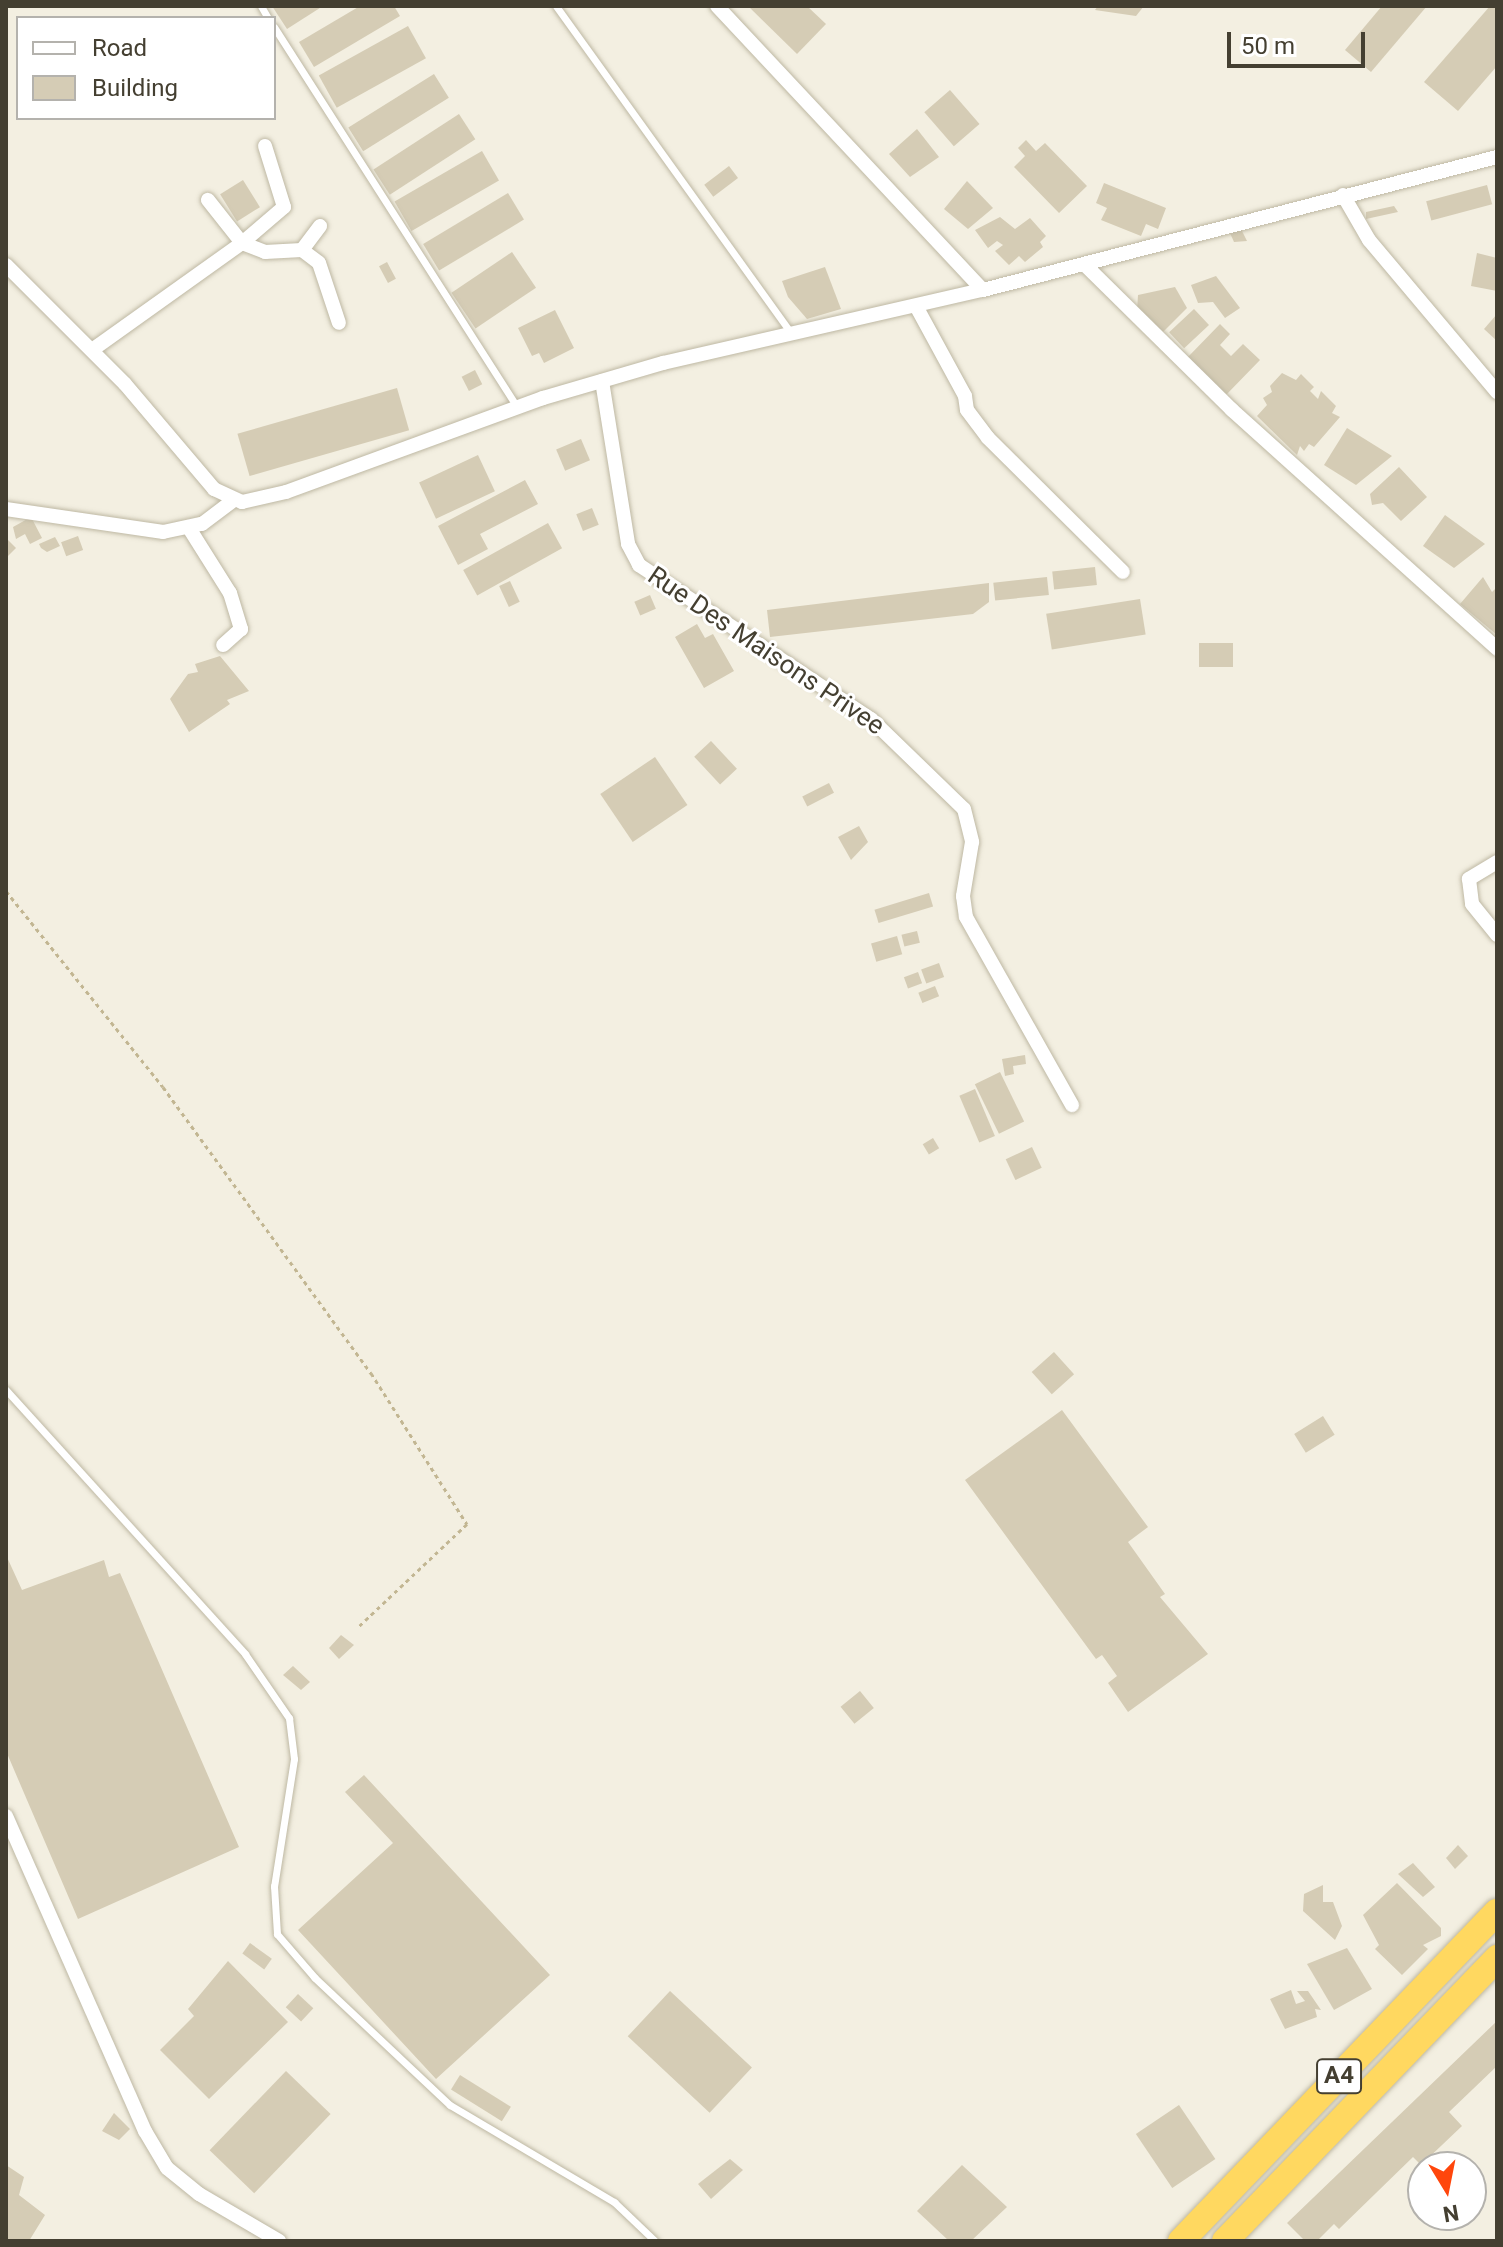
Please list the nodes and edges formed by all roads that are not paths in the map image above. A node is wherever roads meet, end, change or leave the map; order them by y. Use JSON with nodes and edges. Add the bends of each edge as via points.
{"nodes":[{"id":1,"x":556,"y":6,"type":"edge"},
{"id":2,"x":717,"y":6,"type":"edge"},
{"id":3,"x":276,"y":30,"type":"edge"},
{"id":4,"x":265,"y":146,"type":"dead end"},
{"id":5,"x":1497,"y":157,"type":"edge"},
{"id":6,"x":1343,"y":195,"type":"junction"},
{"id":7,"x":208,"y":200,"type":"dead end"},
{"id":8,"x":320,"y":226,"type":"dead end"},
{"id":9,"x":242,"y":243,"type":"junction"},
{"id":10,"x":302,"y":250,"type":"junction"},
{"id":11,"x":6,"y":265,"type":"edge"},
{"id":12,"x":1085,"y":265,"type":"junction"},
{"id":13,"x":983,"y":290,"type":"junction"},
{"id":14,"x":916,"y":306,"type":"junction"},
{"id":15,"x":339,"y":323,"type":"dead end"},
{"id":16,"x":791,"y":333,"type":"junction"},
{"id":17,"x":92,"y":350,"type":"junction"},
{"id":18,"x":602,"y":381,"type":"junction"},
{"id":19,"x":1497,"y":392,"type":"edge"},
{"id":20,"x":517,"y":407,"type":"junction"},
{"id":21,"x":234,"y":500,"type":"junction"},
{"id":22,"x":6,"y":509,"type":"edge"},
{"id":23,"x":189,"y":528,"type":"junction"},
{"id":24,"x":1123,"y":572,"type":"dead end"},
{"id":25,"x":223,"y":645,"type":"dead end"},
{"id":26,"x":1497,"y":649,"type":"edge"},
{"id":27,"x":1497,"y":862,"type":"edge"},
{"id":28,"x":1497,"y":935,"type":"edge"},
{"id":29,"x":1072,"y":1105,"type":"dead end"},
{"id":30,"x":6,"y":1390,"type":"edge"},
{"id":31,"x":6,"y":1816,"type":"edge"},
{"id":32,"x":1497,"y":1912,"type":"edge"},
{"id":33,"x":1497,"y":1958,"type":"edge"},
{"id":34,"x":279,"y":2241,"type":"edge"},
{"id":35,"x":655,"y":2241,"type":"edge"},
{"id":36,"x":1181,"y":2241,"type":"edge"},
{"id":37,"x":1225,"y":2241,"type":"edge"}],
"edges":[{"from":1,"to":16,"type":"lane"},
{"from":2,"to":13,"type":"street"},
{"from":3,"to":20,"type":"lane"},
{"from":4,"to":9,"type":"street","via":[[284,207]]},
{"from":5,"to":6,"type":"street"},
{"from":6,"to":12,"type":"street"},
{"from":6,"to":19,"type":"street","via":[[1369,240]]},
{"from":7,"to":9,"type":"street"},
{"from":8,"to":10,"type":"street"},
{"from":9,"to":10,"type":"street","via":[[265,252]]},
{"from":9,"to":17,"type":"street"},
{"from":10,"to":15,"type":"street","via":[[319,263]]},
{"from":11,"to":17,"type":"street"},
{"from":12,"to":13,"type":"street"},
{"from":12,"to":26,"type":"street","via":[[1232,410]]},
{"from":13,"to":14,"type":"street"},
{"from":14,"to":16,"type":"street"},
{"from":14,"to":24,"type":"street","via":[[981,429]]},
{"from":16,"to":18,"type":"street"},
{"from":17,"to":21,"type":"street","via":[[214,489]]},
{"from":18,"to":20,"type":"street"},
{"from":18,"to":29,"type":"street","name":"Rue Des Maisons Privee","via":[[628,544],[639,565],[871,719],[964,809],[972,842],[963,896],[966,917]]},
{"from":20,"to":21,"type":"street","via":[[286,492]]},
{"from":21,"to":23,"type":"street"},
{"from":22,"to":23,"type":"street","via":[[148,531]]},
{"from":23,"to":25,"type":"street","via":[[230,593],[241,629]]},
{"from":27,"to":28,"type":"street","via":[[1469,879],[1472,904]]},
{"from":30,"to":35,"type":"lane","via":[[245,1654],[289,1718],[294,1759],[274,1886],[277,1934],[315,1978],[450,2105],[614,2202]]},
{"from":31,"to":34,"type":"street","via":[[162,2160],[187,2187]]},
{"from":32,"to":36,"type":"highway","number":"A4"},
{"from":33,"to":37,"type":"highway","number":"A4"}]}
